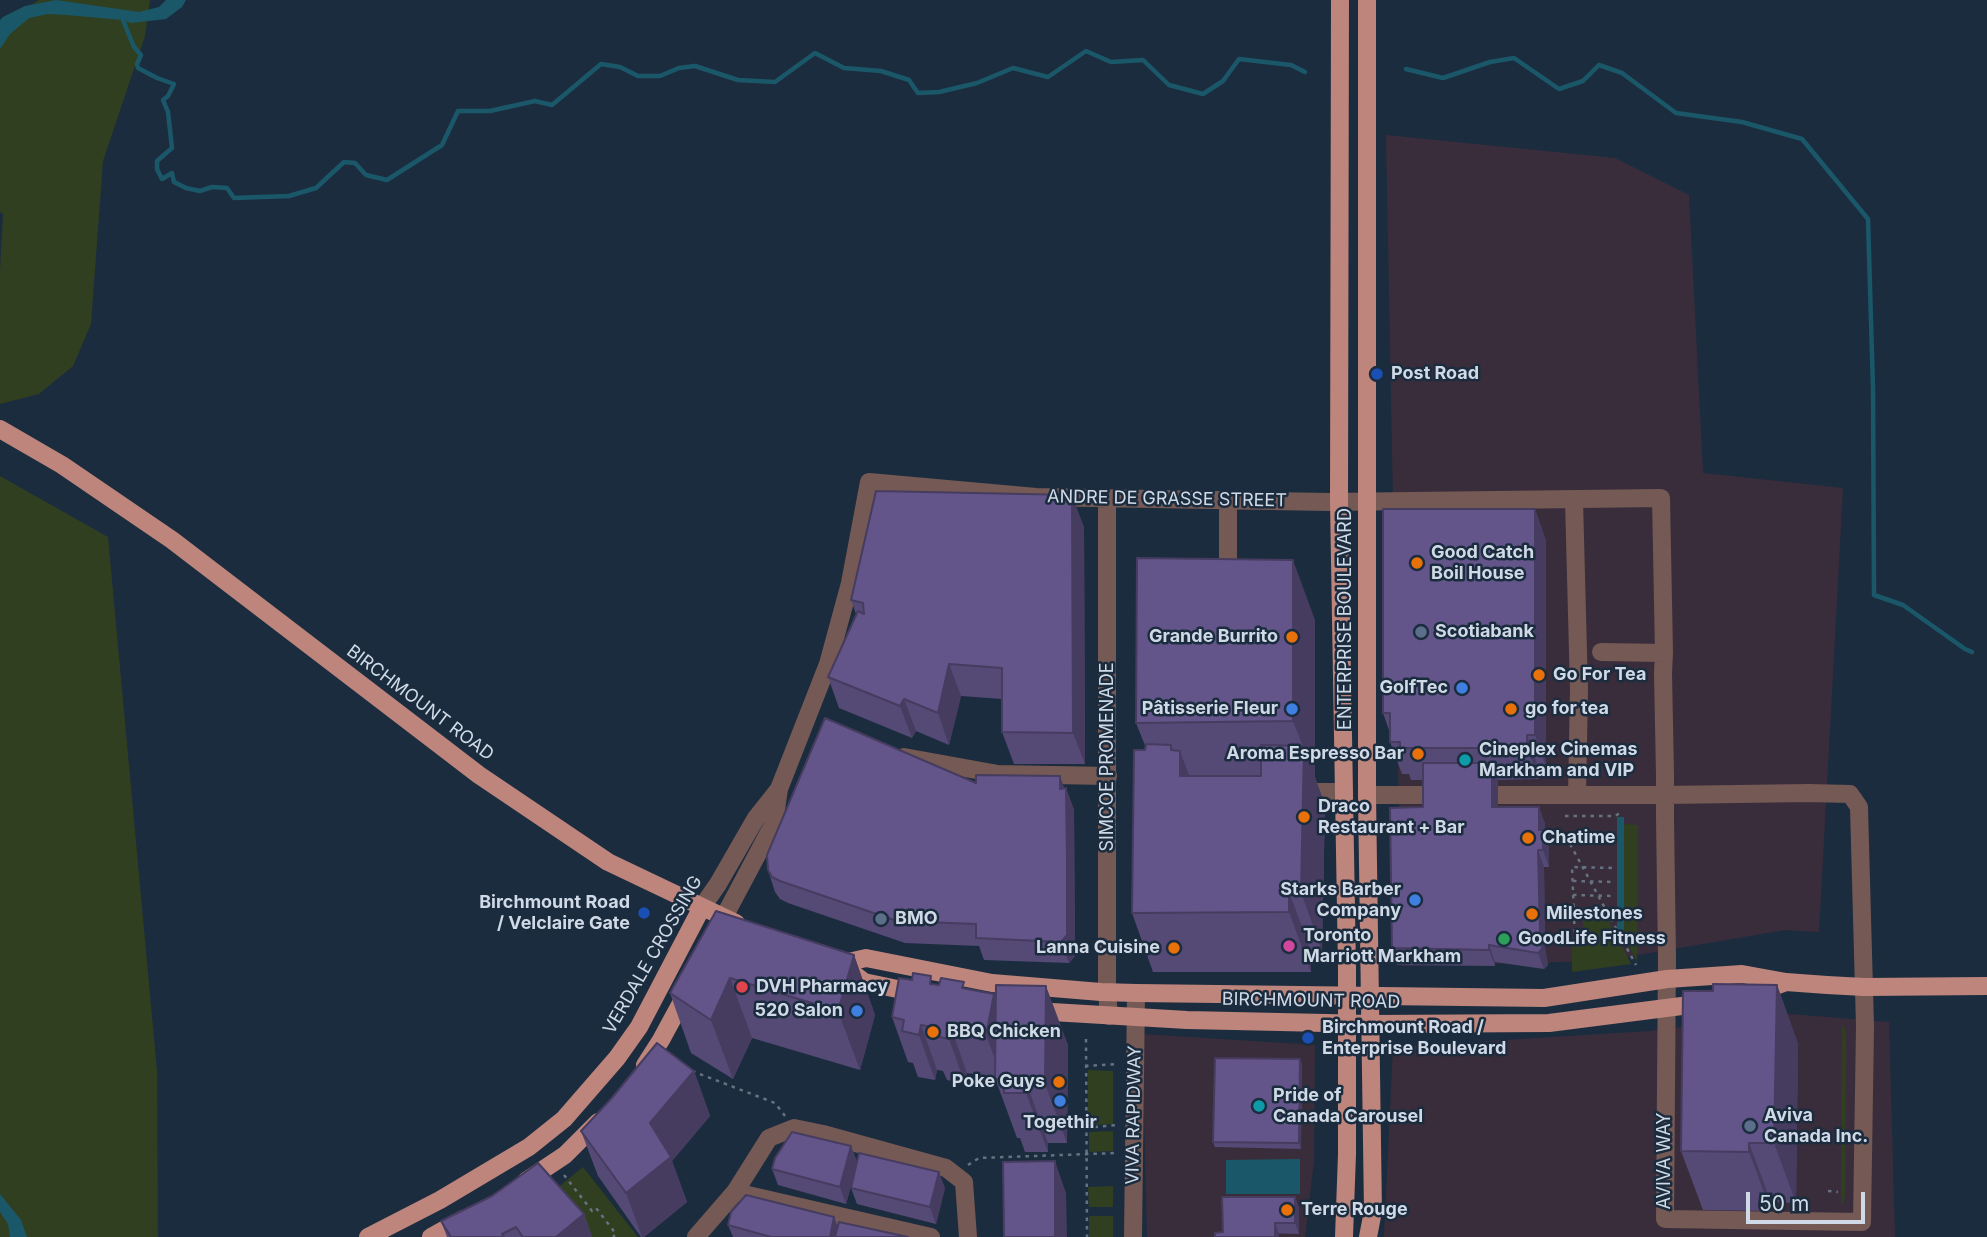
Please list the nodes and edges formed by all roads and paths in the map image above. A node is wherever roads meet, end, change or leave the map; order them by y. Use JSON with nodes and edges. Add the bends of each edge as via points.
{"nodes":[{"id":1,"x":1340,"y":0,"type":"edge"},
{"id":2,"x":1367,"y":0,"type":"edge"},
{"id":3,"x":0,"y":429,"type":"edge"},
{"id":4,"x":869,"y":482,"type":"joint"},
{"id":5,"x":1107,"y":498,"type":"junction"},
{"id":6,"x":1228,"y":500,"type":"junction"},
{"id":7,"x":1574,"y":500,"type":"junction"},
{"id":8,"x":1339,"y":502,"type":"junction"},
{"id":9,"x":1367,"y":502,"type":"junction"},
{"id":10,"x":1228,"y":600,"type":"edge"},
{"id":11,"x":1601,"y":652,"type":"dead end"},
{"id":12,"x":1664,"y":653,"type":"junction"},
{"id":13,"x":884,"y":749,"type":"edge"},
{"id":14,"x":1108,"y":776,"type":"junction"},
{"id":15,"x":779,"y":789,"type":"junction"},
{"id":16,"x":1275,"y":792,"type":"edge"},
{"id":17,"x":1344,"y":792,"type":"junction"},
{"id":18,"x":1665,"y":794,"type":"junction"},
{"id":19,"x":1367,"y":795,"type":"junction"},
{"id":20,"x":1429,"y":795,"type":"edge"},
{"id":21,"x":1498,"y":795,"type":"dead end"},
{"id":22,"x":1577,"y":795,"type":"junction"},
{"id":23,"x":1565,"y":816,"type":"dead end"},
{"id":24,"x":1615,"y":816,"type":"dead end"},
{"id":25,"x":1570,"y":844,"type":"dead end"},
{"id":26,"x":1583,"y":867,"type":"junction"},
{"id":27,"x":1616,"y":868,"type":"dead end"},
{"id":28,"x":1573,"y":881,"type":"junction"},
{"id":29,"x":1591,"y":881,"type":"junction"},
{"id":30,"x":1615,"y":882,"type":"dead end"},
{"id":31,"x":1573,"y":895,"type":"junction"},
{"id":32,"x":1598,"y":895,"type":"junction"},
{"id":33,"x":1615,"y":896,"type":"dead end"},
{"id":34,"x":702,"y":907,"type":"junction"},
{"id":35,"x":1564,"y":910,"type":"dead end"},
{"id":36,"x":1574,"y":910,"type":"junction"},
{"id":37,"x":1606,"y":911,"type":"junction"},
{"id":38,"x":1615,"y":911,"type":"dead end"},
{"id":39,"x":724,"y":917,"type":"junction"},
{"id":40,"x":755,"y":931,"type":"edge"},
{"id":41,"x":714,"y":938,"type":"edge"},
{"id":42,"x":1575,"y":941,"type":"dead end"},
{"id":43,"x":1636,"y":965,"type":"dead end"},
{"id":44,"x":695,"y":977,"type":"edge"},
{"id":45,"x":1667,"y":979,"type":"junction"},
{"id":46,"x":1786,"y":982,"type":"junction"},
{"id":47,"x":1987,"y":986,"type":"edge"},
{"id":48,"x":1864,"y":987,"type":"junction"},
{"id":49,"x":1107,"y":992,"type":"junction"},
{"id":50,"x":1136,"y":993,"type":"junction"},
{"id":51,"x":1347,"y":995,"type":"junction"},
{"id":52,"x":1372,"y":996,"type":"junction"},
{"id":53,"x":940,"y":998,"type":"edge"},
{"id":54,"x":1742,"y":998,"type":"edge"},
{"id":55,"x":1720,"y":1001,"type":"edge"},
{"id":56,"x":1667,"y":1008,"type":"junction"},
{"id":57,"x":1014,"y":1010,"type":"edge"},
{"id":58,"x":1109,"y":1016,"type":"junction"},
{"id":59,"x":1136,"y":1017,"type":"junction"},
{"id":60,"x":1346,"y":1023,"type":"junction"},
{"id":61,"x":1372,"y":1024,"type":"junction"},
{"id":62,"x":1086,"y":1039,"type":"dead end"},
{"id":63,"x":1120,"y":1063,"type":"dead end"},
{"id":64,"x":1086,"y":1066,"type":"junction"},
{"id":65,"x":687,"y":1069,"type":"edge"},
{"id":66,"x":633,"y":1080,"type":"edge"},
{"id":67,"x":612,"y":1108,"type":"edge"},
{"id":68,"x":1121,"y":1125,"type":"dead end"},
{"id":69,"x":794,"y":1128,"type":"junction"},
{"id":70,"x":1086,"y":1128,"type":"junction"},
{"id":71,"x":1121,"y":1153,"type":"dead end"},
{"id":72,"x":1086,"y":1154,"type":"junction"},
{"id":73,"x":954,"y":1174,"type":"junction"},
{"id":74,"x":564,"y":1175,"type":"dead end"},
{"id":75,"x":515,"y":1188,"type":"edge"},
{"id":76,"x":1828,"y":1191,"type":"dead end"},
{"id":77,"x":735,"y":1192,"type":"junction"},
{"id":78,"x":1838,"y":1192,"type":"dead end"},
{"id":79,"x":481,"y":1209,"type":"edge"},
{"id":80,"x":368,"y":1237,"type":"edge"},
{"id":81,"x":431,"y":1237,"type":"edge"},
{"id":82,"x":613,"y":1237,"type":"edge"},
{"id":83,"x":696,"y":1237,"type":"edge"},
{"id":84,"x":932,"y":1237,"type":"edge"},
{"id":85,"x":968,"y":1237,"type":"edge"},
{"id":86,"x":1087,"y":1237,"type":"edge"},
{"id":87,"x":1133,"y":1237,"type":"edge"},
{"id":88,"x":1344,"y":1237,"type":"edge"},
{"id":89,"x":1368,"y":1237,"type":"edge"}],
"edges":[{"from":1,"to":8,"type":"main road","name":"ENTERPRISE BOULEVARD"},
{"from":2,"to":9,"type":"main road","name":"ENTERPRISE BOULEVARD"},
{"from":3,"to":34,"type":"main road","name":"BIRCHMOUNT ROAD","via":[[172,540],[479,775],[608,862]]},
{"from":4,"to":5,"type":"street","name":"ANDRE DE GRASSE STREET"},
{"from":4,"to":15,"type":"street","name":"VERDALE CROSSING","via":[[850,583],[814,719]]},
{"from":5,"to":6,"type":"street","name":"ANDRE DE GRASSE STREET"},
{"from":5,"to":14,"type":"street","name":"SIMCOE PROMENADE"},
{"from":6,"to":8,"type":"street","name":"ANDRE DE GRASSE STREET"},
{"from":6,"to":10,"type":"street"},
{"from":7,"to":9,"type":"street","name":"ANDRE DE GRASSE STREET"},
{"from":7,"to":12,"type":"street","name":"ANDRE DE GRASSE STREET","via":[[1661,498]]},
{"from":7,"to":22,"type":"street"},
{"from":8,"to":9,"type":"street","name":"ANDRE DE GRASSE STREET"},
{"from":8,"to":17,"type":"main road","name":"ENTERPRISE BOULEVARD"},
{"from":9,"to":19,"type":"main road","name":"ENTERPRISE BOULEVARD"},
{"from":11,"to":12,"type":"street"},
{"from":12,"to":18,"type":"street","name":"AVIVA WAY"},
{"from":13,"to":14,"type":"street","via":[[910,760],[998,774]]},
{"from":14,"to":49,"type":"street","name":"SIMCOE PROMENADE"},
{"from":15,"to":34,"type":"street","name":"VERDALE CROSSING"},
{"from":15,"to":39,"type":"street","name":"VERDALE CROSSING","via":[[774,823]]},
{"from":16,"to":17,"type":"street"},
{"from":17,"to":51,"type":"main road","name":"ENTERPRISE BOULEVARD"},
{"from":18,"to":22,"type":"street"},
{"from":18,"to":45,"type":"street","name":"AVIVA WAY"},
{"from":18,"to":48,"type":"street","via":[[1850,794],[1859,807]]},
{"from":19,"to":20,"type":"street"},
{"from":19,"to":52,"type":"main road","name":"ENTERPRISE BOULEVARD"},
{"from":21,"to":22,"type":"street"},
{"from":23,"to":24,"type":"path"},
{"from":25,"to":26,"type":"path"},
{"from":26,"to":27,"type":"path"},
{"from":26,"to":28,"type":"path","via":[[1572,867]]},
{"from":26,"to":29,"type":"path"},
{"from":28,"to":29,"type":"path"},
{"from":28,"to":31,"type":"path"},
{"from":29,"to":30,"type":"path"},
{"from":29,"to":32,"type":"path"},
{"from":31,"to":32,"type":"path"},
{"from":31,"to":36,"type":"path"},
{"from":32,"to":33,"type":"path"},
{"from":32,"to":37,"type":"path"},
{"from":34,"to":39,"type":"main road","name":"BIRCHMOUNT ROAD"},
{"from":34,"to":80,"type":"main road","name":"VERDALE CROSSING","via":[[639,1027],[564,1119],[529,1147]]},
{"from":35,"to":36,"type":"path"},
{"from":36,"to":37,"type":"path"},
{"from":36,"to":42,"type":"path"},
{"from":37,"to":38,"type":"path"},
{"from":37,"to":43,"type":"path"},
{"from":39,"to":40,"type":"main road","name":"BIRCHMOUNT ROAD"},
{"from":39,"to":41,"type":"main road","name":"VERDALE CROSSING"},
{"from":44,"to":66,"type":"main road","via":[[655,1051]]},
{"from":45,"to":46,"type":"main road","name":"BIRCHMOUNT ROAD","via":[[1742,974]]},
{"from":45,"to":52,"type":"main road","name":"BIRCHMOUNT ROAD","via":[[1544,998]]},
{"from":45,"to":56,"type":"street","name":"AVIVA WAY"},
{"from":46,"to":48,"type":"main road","name":"BIRCHMOUNT ROAD"},
{"from":46,"to":54,"type":"main road","name":"BIRCHMOUNT ROAD"},
{"from":47,"to":48,"type":"main road","name":"BIRCHMOUNT ROAD"},
{"from":48,"to":56,"type":"street","name":"AVIVA WAY","via":[[1862,1222],[1665,1219]]},
{"from":49,"to":50,"type":"main road","name":"BIRCHMOUNT ROAD"},
{"from":49,"to":53,"type":"main road","name":"BIRCHMOUNT ROAD","via":[[992,983],[866,958],[835,962],[864,982]]},
{"from":49,"to":58,"type":"street","name":"SIMCOE PROMENADE"},
{"from":50,"to":51,"type":"main road","name":"BIRCHMOUNT ROAD"},
{"from":50,"to":59,"type":"street","name":"VIVA RAPIDWAY"},
{"from":51,"to":52,"type":"main road","name":"BIRCHMOUNT ROAD"},
{"from":51,"to":60,"type":"main road","name":"ENTERPRISE BOULEVARD"},
{"from":52,"to":61,"type":"main road","name":"ENTERPRISE BOULEVARD"},
{"from":55,"to":56,"type":"main road","name":"BIRCHMOUNT ROAD"},
{"from":56,"to":61,"type":"main road","name":"BIRCHMOUNT ROAD","via":[[1549,1023]]},
{"from":57,"to":58,"type":"main road","name":"BIRCHMOUNT ROAD"},
{"from":58,"to":59,"type":"main road","name":"BIRCHMOUNT ROAD"},
{"from":59,"to":60,"type":"main road","name":"BIRCHMOUNT ROAD"},
{"from":59,"to":87,"type":"street","name":"VIVA RAPIDWAY"},
{"from":60,"to":61,"type":"main road","name":"BIRCHMOUNT ROAD"},
{"from":60,"to":88,"type":"main road","name":"ENTERPRISE BOULEVARD"},
{"from":61,"to":89,"type":"main road","name":"ENTERPRISE BOULEVARD","via":[[1373,1211]]},
{"from":62,"to":64,"type":"path"},
{"from":63,"to":64,"type":"path"},
{"from":64,"to":70,"type":"path"},
{"from":65,"to":69,"type":"path","via":[[775,1103]]},
{"from":67,"to":75,"type":"main road","via":[[565,1155]]},
{"from":68,"to":70,"type":"path"},
{"from":69,"to":73,"type":"street","via":[[946,1168]]},
{"from":69,"to":77,"type":"street","via":[[769,1138]]},
{"from":70,"to":72,"type":"path"},
{"from":71,"to":72,"type":"path"},
{"from":72,"to":73,"type":"path","via":[[979,1158]]},
{"from":72,"to":86,"type":"path"},
{"from":73,"to":85,"type":"street","via":[[964,1182]]},
{"from":74,"to":82,"type":"path","via":[[617,1234]]},
{"from":76,"to":78,"type":"path"},
{"from":77,"to":83,"type":"street"},
{"from":77,"to":84,"type":"street"},
{"from":79,"to":81,"type":"main road"}]}
